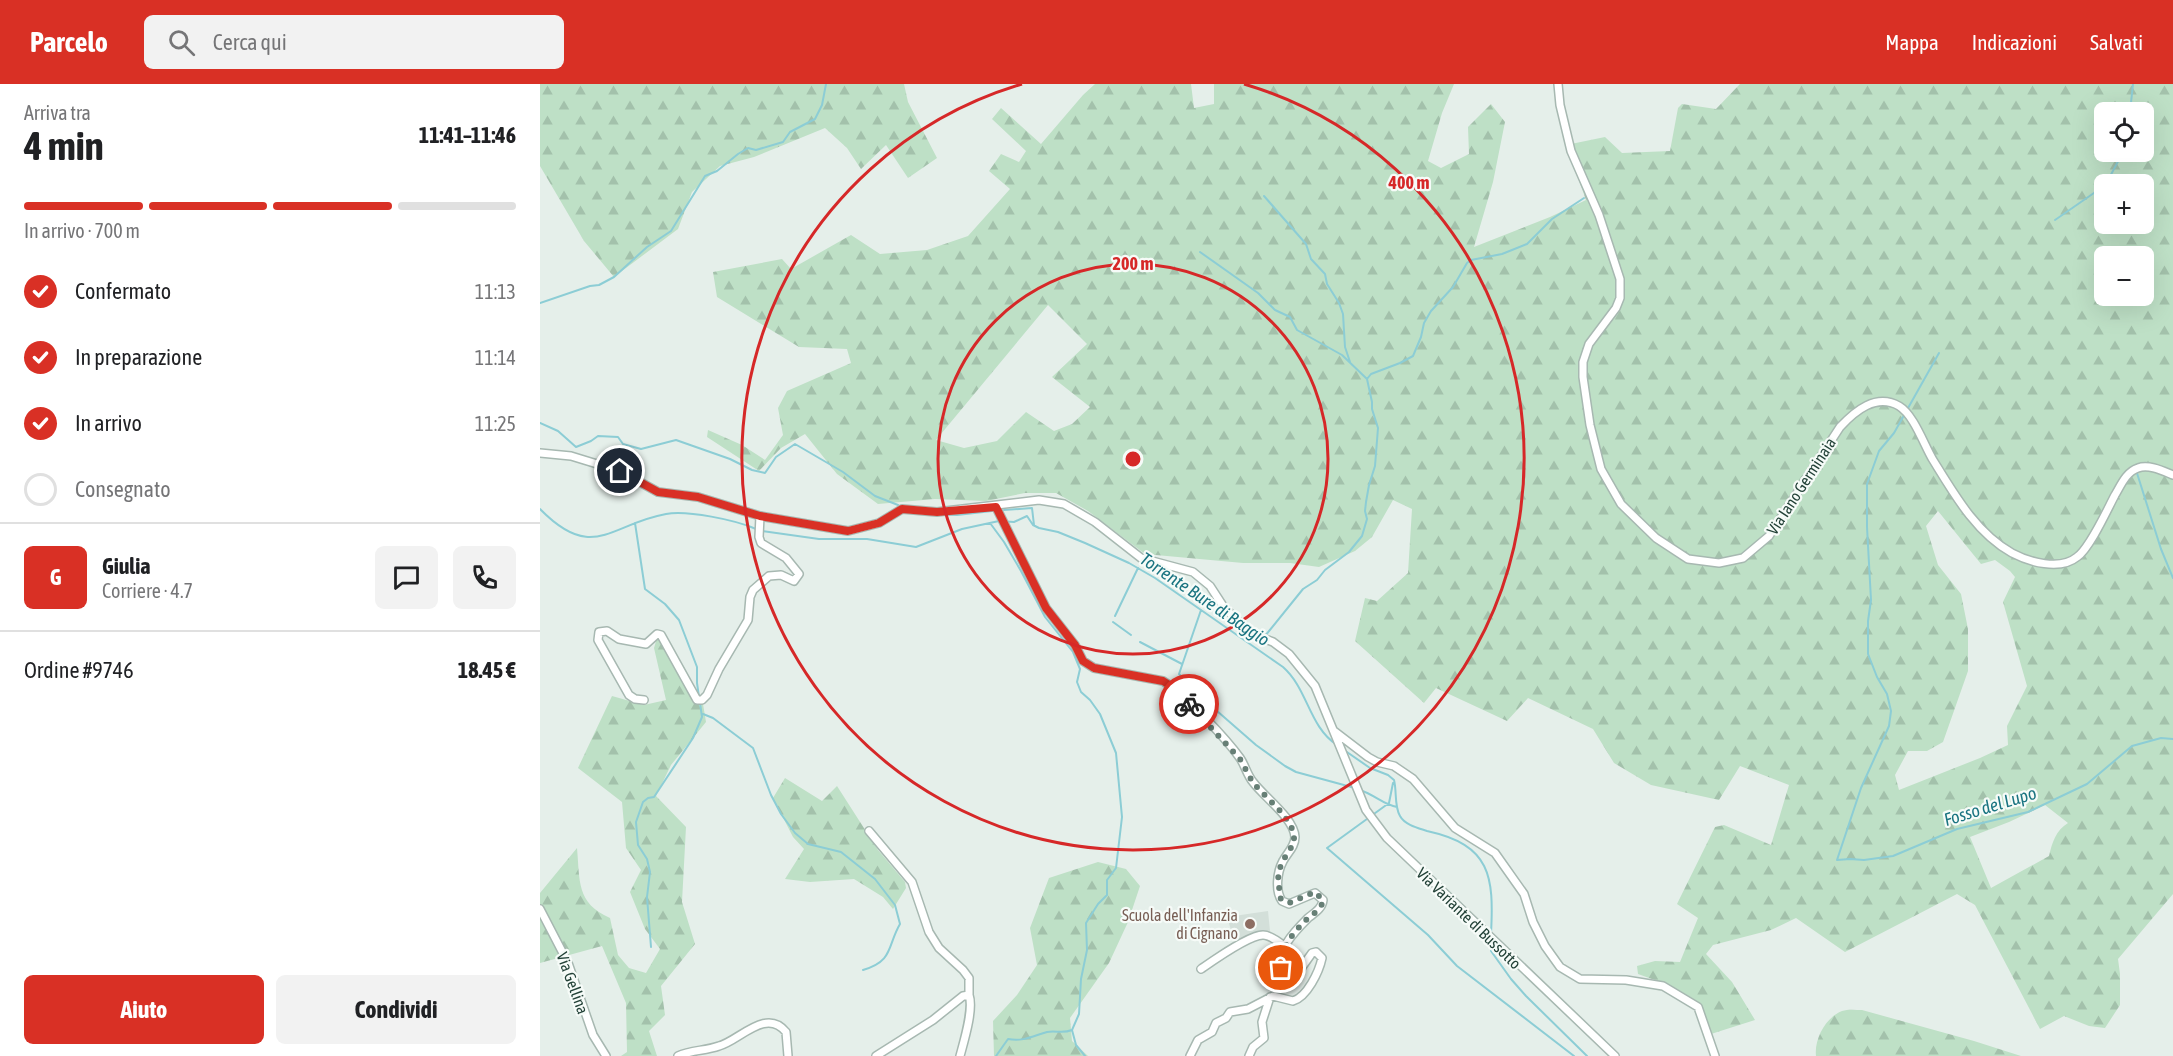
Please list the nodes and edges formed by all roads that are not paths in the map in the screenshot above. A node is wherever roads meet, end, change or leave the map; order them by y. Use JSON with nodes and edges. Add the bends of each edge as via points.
{"nodes":[{"id":1,"x":1558,"y":84,"type":"edge"},
{"id":2,"x":540,"y":453,"type":"edge"},
{"id":3,"x":2173,"y":475,"type":"edge"},
{"id":4,"x":998,"y":510,"type":"junction"},
{"id":5,"x":760,"y":518,"type":"junction"},
{"id":6,"x":644,"y":700,"type":"dead end"},
{"id":7,"x":1334,"y":731,"type":"junction"},
{"id":8,"x":869,"y":831,"type":"dead end"},
{"id":9,"x":540,"y":909,"type":"edge"},
{"id":10,"x":1284,"y":946,"type":"junction"},
{"id":11,"x":1201,"y":969,"type":"dead end"},
{"id":12,"x":969,"y":995,"type":"junction"},
{"id":13,"x":1270,"y":997,"type":"junction"},
{"id":14,"x":606,"y":1056,"type":"edge"},
{"id":15,"x":678,"y":1056,"type":"edge"},
{"id":16,"x":788,"y":1056,"type":"edge"},
{"id":17,"x":876,"y":1056,"type":"edge"},
{"id":18,"x":960,"y":1056,"type":"edge"},
{"id":19,"x":1190,"y":1056,"type":"edge"},
{"id":20,"x":1249,"y":1056,"type":"edge"},
{"id":21,"x":1615,"y":1056,"type":"edge"},
{"id":22,"x":1715,"y":1056,"type":"edge"}],
"edges":[{"from":1,"to":3,"type":"street","name":"Via Iano Germinaia","via":[[1571,151],[1599,214],[1620,279],[1616,308],[1589,344],[1583,362],[1590,425],[1601,469],[1621,504],[1656,538],[1688,559],[1719,563],[1743,558],[1769,536],[1840,427],[1868,404],[1901,407],[1969,514],[1988,535],[2013,553],[2045,564],[2077,557],[2126,476],[2138,467]]},
{"from":2,"to":5,"type":"street","name":"Via Variante di Bussotto","via":[[571,456],[620,471],[658,492],[705,498]]},
{"from":4,"to":5,"type":"street","name":"Via Variante di Bussotto","via":[[902,509],[879,523],[848,531]]},
{"from":4,"to":7,"type":"street","name":"Via Variante di Bussotto","via":[[1045,500],[1064,504],[1095,522],[1141,558],[1193,572],[1210,585],[1223,606],[1243,626],[1273,642],[1303,669],[1315,686]]},
{"from":4,"to":10,"type":"street","via":[[1046,608],[1083,661],[1094,668],[1169,684],[1227,743],[1253,783],[1288,821],[1295,838],[1280,869],[1280,898],[1289,903],[1315,892],[1323,900],[1321,907]]},
{"from":5,"to":6,"type":"street","via":[[761,543],[791,563],[797,579],[774,574],[753,590],[747,620],[702,700],[697,700],[661,635],[646,644],[620,639],[607,630],[599,632],[598,639],[628,695]]},
{"from":7,"to":21,"type":"street","name":"Via Variante di Bussotto","via":[[1366,810],[1387,838]]},
{"from":7,"to":22,"type":"street","via":[[1368,757],[1394,766],[1413,779],[1455,828],[1495,853],[1524,894],[1533,922],[1560,967],[1580,979],[1663,986],[1698,1007]]},
{"from":8,"to":12,"type":"street","via":[[912,882],[929,932],[969,978]]},
{"from":9,"to":14,"type":"street","name":"Via Gellina","via":[[568,963],[590,1028]]},
{"from":10,"to":11,"type":"street","via":[[1262,934]]},
{"from":10,"to":13,"type":"street","via":[[1280,959],[1287,976],[1294,977],[1312,954],[1318,953],[1321,962],[1299,999]]},
{"from":12,"to":17,"type":"street"},
{"from":12,"to":18,"type":"street"},
{"from":13,"to":19,"type":"street","via":[[1248,1009],[1230,1012],[1216,1023],[1212,1032],[1198,1040]]},
{"from":13,"to":20,"type":"street","via":[[1262,1022],[1264,1038],[1252,1047]]},
{"from":15,"to":16,"type":"street","via":[[721,1046],[754,1026],[772,1023],[786,1032]]}]}
